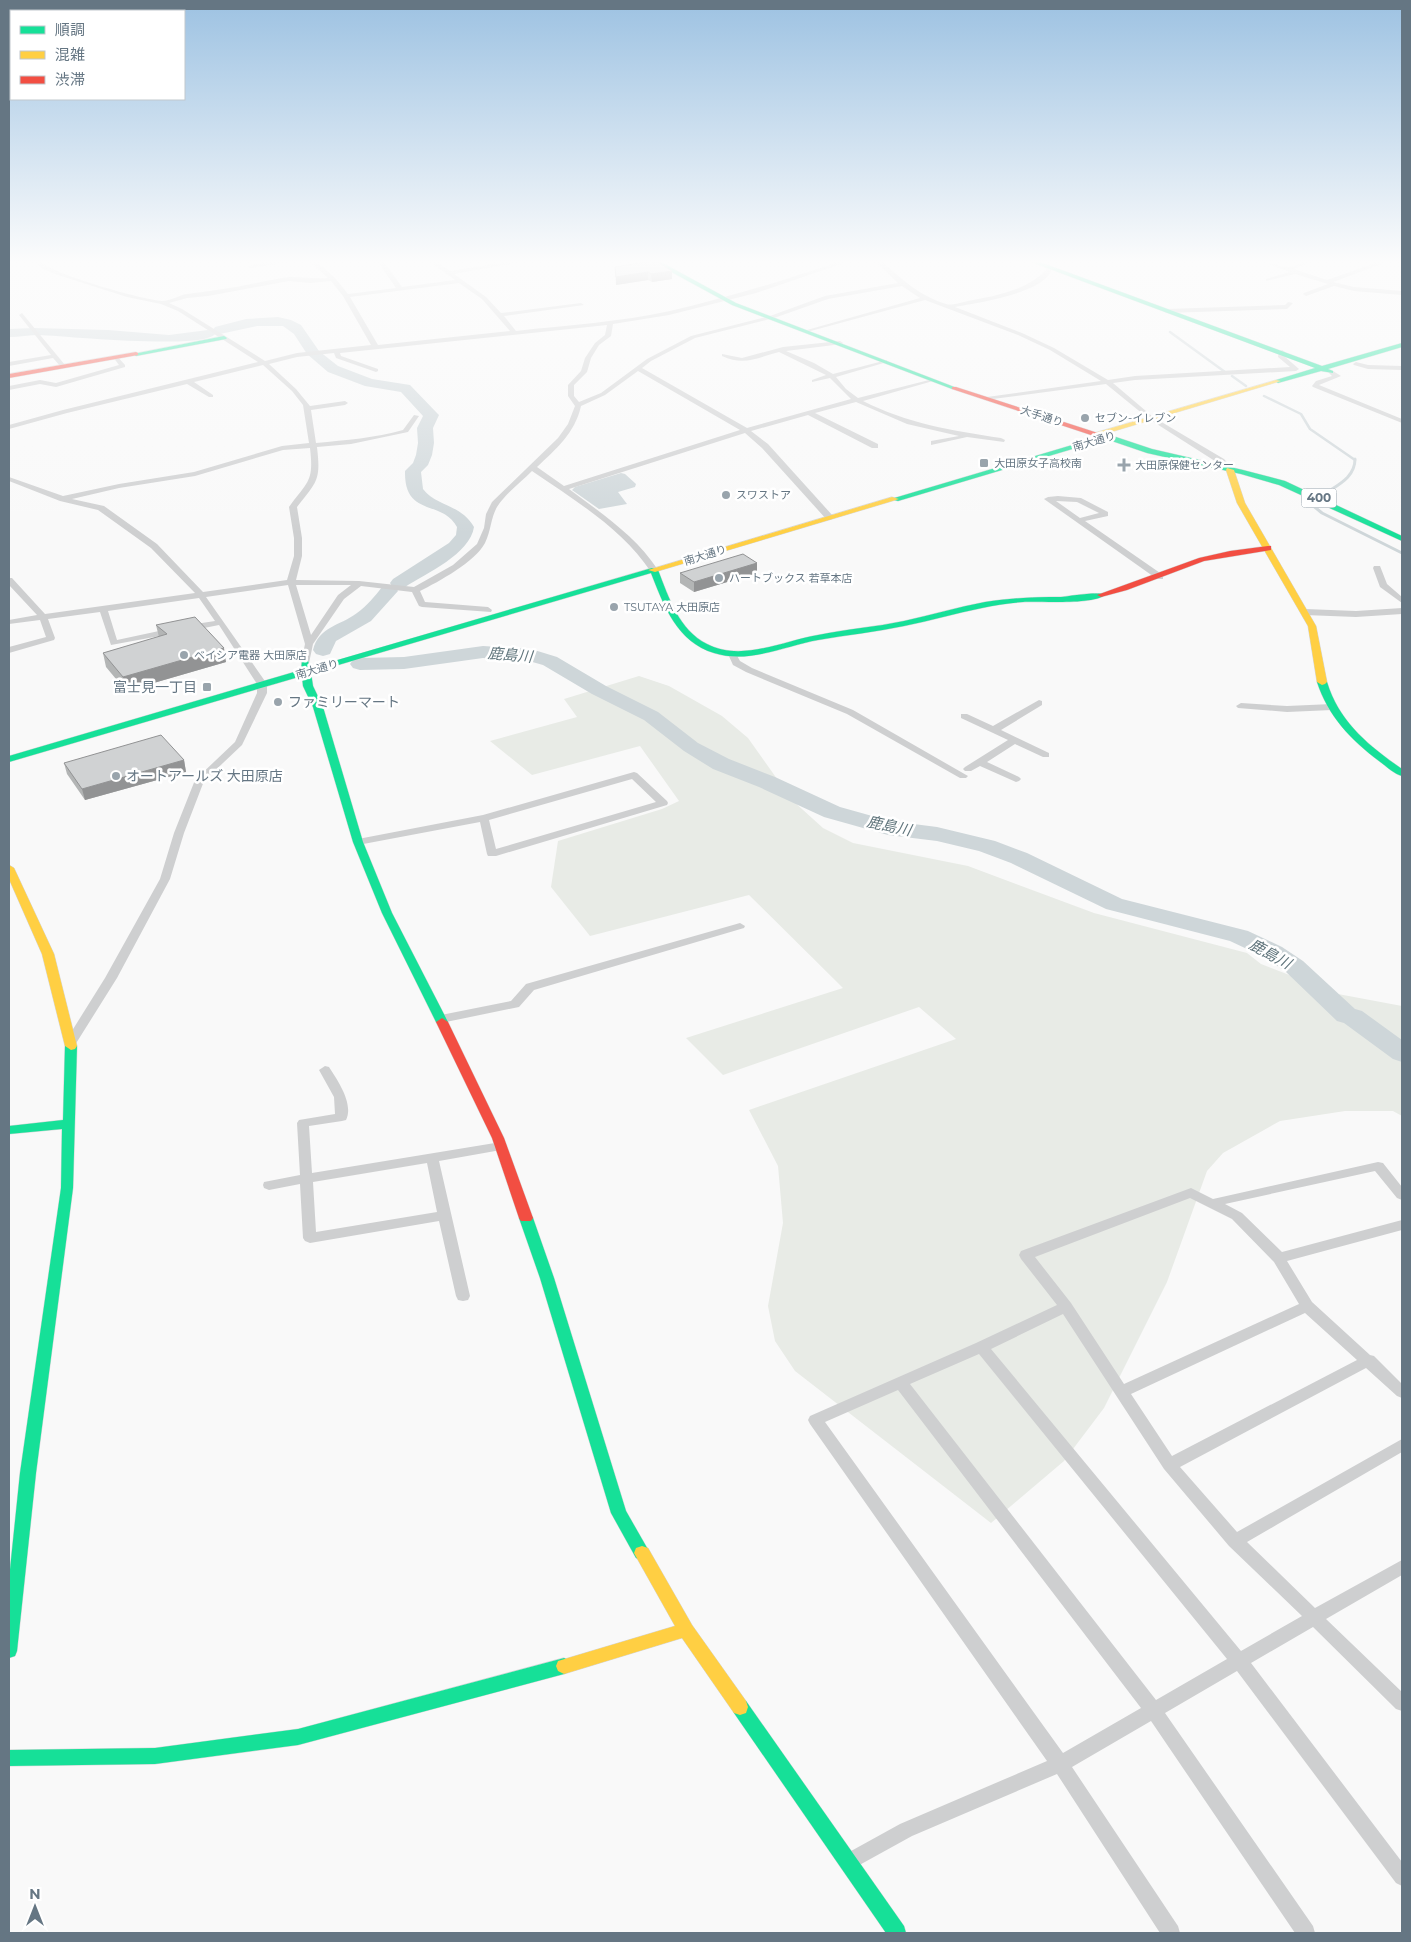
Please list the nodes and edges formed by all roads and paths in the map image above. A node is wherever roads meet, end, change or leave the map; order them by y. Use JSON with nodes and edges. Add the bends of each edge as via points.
{"nodes":[{"id":1,"x":1282,"y":352,"type":"edge"},
{"id":2,"x":52,"y":353,"type":"edge"},
{"id":3,"x":141,"y":353,"type":"edge"},
{"id":4,"x":247,"y":353,"type":"edge"},
{"id":5,"x":316,"y":353,"type":"edge"},
{"id":6,"x":337,"y":353,"type":"edge"},
{"id":7,"x":591,"y":353,"type":"edge"},
{"id":8,"x":662,"y":353,"type":"edge"},
{"id":9,"x":769,"y":353,"type":"edge"},
{"id":10,"x":783,"y":353,"type":"edge"},
{"id":11,"x":864,"y":353,"type":"edge"},
{"id":12,"x":1059,"y":353,"type":"edge"},
{"id":13,"x":1284,"y":353,"type":"edge"},
{"id":14,"x":1379,"y":353,"type":"edge"},
{"id":15,"x":1396,"y":353,"type":"edge"},
{"id":16,"x":724,"y":355,"type":"dead end"},
{"id":17,"x":55,"y":356,"type":"junction"},
{"id":18,"x":116,"y":357,"type":"junction"},
{"id":19,"x":885,"y":361,"type":"junction"},
{"id":20,"x":9,"y":363,"type":"edge"},
{"id":21,"x":264,"y":363,"type":"junction"},
{"id":22,"x":1356,"y":364,"type":"junction"},
{"id":23,"x":63,"y":366,"type":"junction"},
{"id":24,"x":637,"y":368,"type":"junction"},
{"id":25,"x":1402,"y":368,"type":"edge"},
{"id":26,"x":376,"y":370,"type":"dead end"},
{"id":27,"x":1327,"y":370,"type":"junction"},
{"id":28,"x":9,"y":376,"type":"edge"},
{"id":29,"x":832,"y":376,"type":"junction"},
{"id":30,"x":931,"y":380,"type":"junction"},
{"id":31,"x":814,"y":381,"type":"dead end"},
{"id":32,"x":189,"y":382,"type":"junction"},
{"id":33,"x":1107,"y":382,"type":"junction"},
{"id":34,"x":9,"y":388,"type":"edge"},
{"id":35,"x":211,"y":396,"type":"dead end"},
{"id":36,"x":987,"y":399,"type":"junction"},
{"id":37,"x":857,"y":400,"type":"junction"},
{"id":38,"x":345,"y":403,"type":"dead end"},
{"id":39,"x":578,"y":405,"type":"junction"},
{"id":40,"x":307,"y":408,"type":"junction"},
{"id":41,"x":809,"y":413,"type":"junction"},
{"id":42,"x":416,"y":416,"type":"dead end"},
{"id":43,"x":1154,"y":420,"type":"junction"},
{"id":44,"x":1402,"y":422,"type":"edge"},
{"id":45,"x":9,"y":427,"type":"edge"},
{"id":46,"x":746,"y":430,"type":"junction"},
{"id":47,"x":1101,"y":435,"type":"junction"},
{"id":48,"x":967,"y":436,"type":"junction"},
{"id":49,"x":1002,"y":440,"type":"dead end"},
{"id":50,"x":934,"y":444,"type":"dead end"},
{"id":51,"x":315,"y":446,"type":"junction"},
{"id":52,"x":874,"y":446,"type":"dead end"},
{"id":53,"x":532,"y":467,"type":"junction"},
{"id":54,"x":1230,"y":470,"type":"junction"},
{"id":55,"x":9,"y":479,"type":"edge"},
{"id":56,"x":562,"y":489,"type":"junction"},
{"id":57,"x":63,"y":499,"type":"junction"},
{"id":58,"x":827,"y":515,"type":"junction"},
{"id":59,"x":1080,"y":520,"type":"junction"},
{"id":60,"x":1402,"y":538,"type":"edge"},
{"id":61,"x":1268,"y":548,"type":"junction"},
{"id":62,"x":652,"y":567,"type":"junction"},
{"id":63,"x":1377,"y":568,"type":"dead end"},
{"id":64,"x":1160,"y":577,"type":"junction"},
{"id":65,"x":9,"y":580,"type":"edge"},
{"id":66,"x":291,"y":582,"type":"junction"},
{"id":67,"x":359,"y":583,"type":"junction"},
{"id":68,"x":415,"y":590,"type":"junction"},
{"id":69,"x":201,"y":595,"type":"junction"},
{"id":70,"x":1402,"y":601,"type":"edge"},
{"id":71,"x":103,"y":609,"type":"junction"},
{"id":72,"x":488,"y":610,"type":"junction"},
{"id":73,"x":1402,"y":611,"type":"edge"},
{"id":74,"x":1305,"y":612,"type":"junction"},
{"id":75,"x":43,"y":617,"type":"junction"},
{"id":76,"x":9,"y":622,"type":"edge"},
{"id":77,"x":221,"y":622,"type":"junction"},
{"id":78,"x":309,"y":644,"type":"junction"},
{"id":79,"x":9,"y":650,"type":"edge"},
{"id":80,"x":732,"y":654,"type":"junction"},
{"id":81,"x":304,"y":668,"type":"junction"},
{"id":82,"x":260,"y":681,"type":"junction"},
{"id":83,"x":1039,"y":703,"type":"dead end"},
{"id":84,"x":1241,"y":706,"type":"dead end"},
{"id":85,"x":1332,"y":707,"type":"junction"},
{"id":86,"x":964,"y":716,"type":"dead end"},
{"id":87,"x":994,"y":730,"type":"junction"},
{"id":88,"x":1015,"y":740,"type":"junction"},
{"id":89,"x":9,"y":750,"type":"edge"},
{"id":90,"x":1046,"y":755,"type":"dead end"},
{"id":91,"x":9,"y":759,"type":"edge"},
{"id":92,"x":980,"y":762,"type":"junction"},
{"id":93,"x":1402,"y":773,"type":"edge"},
{"id":94,"x":1016,"y":779,"type":"dead end"},
{"id":95,"x":484,"y":818,"type":"junction"},
{"id":96,"x":358,"y":842,"type":"junction"},
{"id":97,"x":9,"y":868,"type":"edge"},
{"id":98,"x":740,"y":926,"type":"dead end"},
{"id":99,"x":442,"y":1019,"type":"junction"},
{"id":100,"x":71,"y":1042,"type":"junction"},
{"id":101,"x":325,"y":1070,"type":"dead end"},
{"id":102,"x":68,"y":1124,"type":"junction"},
{"id":103,"x":9,"y":1130,"type":"edge"},
{"id":104,"x":501,"y":1146,"type":"junction"},
{"id":105,"x":432,"y":1158,"type":"junction"},
{"id":106,"x":305,"y":1179,"type":"junction"},
{"id":107,"x":269,"y":1184,"type":"dead end"},
{"id":108,"x":1402,"y":1195,"type":"edge"},
{"id":109,"x":1212,"y":1205,"type":"junction"},
{"id":110,"x":445,"y":1215,"type":"junction"},
{"id":111,"x":1402,"y":1225,"type":"edge"},
{"id":112,"x":1279,"y":1258,"type":"junction"},
{"id":113,"x":463,"y":1296,"type":"dead end"},
{"id":114,"x":1308,"y":1306,"type":"junction"},
{"id":115,"x":1066,"y":1307,"type":"junction"},
{"id":116,"x":981,"y":1347,"type":"junction"},
{"id":117,"x":1369,"y":1360,"type":"junction"},
{"id":118,"x":900,"y":1382,"type":"junction"},
{"id":119,"x":1122,"y":1392,"type":"junction"},
{"id":120,"x":1402,"y":1392,"type":"edge"},
{"id":121,"x":1402,"y":1445,"type":"edge"},
{"id":122,"x":1169,"y":1465,"type":"junction"},
{"id":123,"x":1235,"y":1541,"type":"junction"},
{"id":124,"x":1402,"y":1567,"type":"edge"},
{"id":125,"x":1316,"y":1618,"type":"junction"},
{"id":126,"x":686,"y":1630,"type":"junction"},
{"id":127,"x":9,"y":1651,"type":"edge"},
{"id":128,"x":1240,"y":1662,"type":"junction"},
{"id":129,"x":1402,"y":1703,"type":"edge"},
{"id":130,"x":1154,"y":1710,"type":"junction"},
{"id":131,"x":9,"y":1758,"type":"edge"},
{"id":132,"x":1060,"y":1764,"type":"junction"},
{"id":133,"x":848,"y":1862,"type":"junction"},
{"id":134,"x":1402,"y":1878,"type":"edge"},
{"id":135,"x":897,"y":1933,"type":"edge"},
{"id":136,"x":1171,"y":1933,"type":"edge"},
{"id":137,"x":1306,"y":1933,"type":"edge"}],
"edges":[{"from":1,"to":33,"type":"street","via":[[1280,357],[1296,369]]},
{"from":2,"to":17,"type":"street"},
{"from":3,"to":18,"type":"main road"},
{"from":4,"to":21,"type":"street"},
{"from":5,"to":21,"type":"street"},
{"from":6,"to":26,"type":"street","via":[[338,357]]},
{"from":7,"to":39,"type":"street","via":[[584,372],[571,385],[571,396]]},
{"from":8,"to":24,"type":"street"},
{"from":9,"to":16,"type":"street","via":[[742,360]]},
{"from":10,"to":29,"type":"street"},
{"from":11,"to":19,"type":"main road","name":"大手通り","number":"400"},
{"from":12,"to":33,"type":"street"},
{"from":13,"to":27,"type":"main road"},
{"from":14,"to":27,"type":"main road","name":"南大通り"},
{"from":15,"to":22,"type":"main road","name":"南大通り"},
{"from":17,"to":20,"type":"street"},
{"from":17,"to":23,"type":"street"},
{"from":18,"to":23,"type":"main road"},
{"from":18,"to":34,"type":"street","via":[[123,366],[56,385],[40,382]]},
{"from":19,"to":29,"type":"street"},
{"from":19,"to":30,"type":"main road","name":"大手通り","number":"400"},
{"from":21,"to":32,"type":"street"},
{"from":21,"to":40,"type":"street","via":[[294,390]]},
{"from":22,"to":25,"type":"street"},
{"from":22,"to":27,"type":"main road","name":"南大通り"},
{"from":23,"to":28,"type":"main road"},
{"from":24,"to":39,"type":"street","via":[[603,394]]},
{"from":24,"to":46,"type":"street"},
{"from":27,"to":43,"type":"main road","name":"南大通り"},
{"from":27,"to":44,"type":"street","via":[[1338,376],[1315,386]]},
{"from":29,"to":31,"type":"street"},
{"from":29,"to":37,"type":"street"},
{"from":30,"to":36,"type":"main road","name":"大手通り","number":"400"},
{"from":30,"to":37,"type":"street"},
{"from":32,"to":35,"type":"street"},
{"from":32,"to":45,"type":"street"},
{"from":33,"to":36,"type":"street"},
{"from":33,"to":43,"type":"street"},
{"from":36,"to":47,"type":"main road","name":"大手通り","number":"400"},
{"from":37,"to":41,"type":"street"},
{"from":37,"to":48,"type":"street","via":[[901,420]]},
{"from":38,"to":40,"type":"street"},
{"from":39,"to":53,"type":"street","via":[[571,430]]},
{"from":40,"to":51,"type":"street"},
{"from":41,"to":46,"type":"street"},
{"from":41,"to":52,"type":"street"},
{"from":42,"to":51,"type":"street","via":[[406,430],[392,435]]},
{"from":43,"to":47,"type":"main road","name":"南大通り"},
{"from":43,"to":54,"type":"street","via":[[1222,461]]},
{"from":46,"to":56,"type":"street"},
{"from":46,"to":58,"type":"street","via":[[765,446]]},
{"from":47,"to":54,"type":"main road","number":"400","via":[[1167,456]]},
{"from":47,"to":58,"type":"main road","name":"南大通り"},
{"from":48,"to":49,"type":"street"},
{"from":48,"to":50,"type":"street"},
{"from":51,"to":57,"type":"street","via":[[282,448],[195,474]]},
{"from":51,"to":66,"type":"street","via":[[316,470],[312,482],[293,507],[298,556]]},
{"from":53,"to":56,"type":"street"},
{"from":53,"to":68,"type":"street","via":[[495,504],[482,542],[456,566]]},
{"from":54,"to":60,"type":"main road","number":"400","via":[[1298,489]]},
{"from":54,"to":61,"type":"main road","via":[[1241,503]]},
{"from":55,"to":57,"type":"street"},
{"from":56,"to":62,"type":"street","via":[[628,539]]},
{"from":57,"to":69,"type":"street","via":[[101,508],[115,516],[154,546]]},
{"from":58,"to":62,"type":"main road","name":"南大通り"},
{"from":59,"to":59,"type":"street","via":[[1056,504],[1048,499],[1071,497],[1084,500],[1105,514]]},
{"from":59,"to":64,"type":"street"},
{"from":61,"to":64,"type":"main road","via":[[1231,552],[1180,567]]},
{"from":61,"to":74,"type":"main road"},
{"from":62,"to":72,"type":"main road","name":"南大通り"},
{"from":62,"to":80,"type":"main road","via":[[672,616],[683,630],[705,647]]},
{"from":62,"to":81,"type":"main road","name":"南大通り"},
{"from":63,"to":70,"type":"street","via":[[1383,585]]},
{"from":64,"to":80,"type":"main road","via":[[1097,597],[1002,601],[916,621]]},
{"from":65,"to":75,"type":"street"},
{"from":66,"to":67,"type":"street"},
{"from":66,"to":69,"type":"street"},
{"from":66,"to":78,"type":"street"},
{"from":67,"to":68,"type":"street"},
{"from":67,"to":78,"type":"street","via":[[341,597]]},
{"from":68,"to":72,"type":"street","via":[[422,604]]},
{"from":69,"to":71,"type":"street"},
{"from":69,"to":77,"type":"street"},
{"from":71,"to":75,"type":"street"},
{"from":71,"to":77,"type":"street","via":[[114,643]]},
{"from":72,"to":81,"type":"main road","name":"南大通り"},
{"from":73,"to":74,"type":"street","via":[[1356,614]]},
{"from":74,"to":85,"type":"main road","via":[[1314,632],[1324,690]]},
{"from":75,"to":76,"type":"street"},
{"from":75,"to":79,"type":"street","via":[[51,638]]},
{"from":77,"to":82,"type":"street"},
{"from":78,"to":81,"type":"street"},
{"from":80,"to":92,"type":"street","via":[[736,663],[749,670],[850,712],[965,772]]},
{"from":81,"to":82,"type":"main road","name":"南大通り"},
{"from":81,"to":96,"type":"main road"},
{"from":82,"to":89,"type":"main road","name":"南大通り"},
{"from":82,"to":91,"type":"main road","name":"南大通り"},
{"from":82,"to":100,"type":"street","via":[[262,693],[239,743],[200,780],[165,879],[111,978]]},
{"from":83,"to":87,"type":"street"},
{"from":84,"to":85,"type":"street"},
{"from":85,"to":93,"type":"main road","via":[[1372,752]]},
{"from":86,"to":87,"type":"street"},
{"from":87,"to":88,"type":"street"},
{"from":88,"to":90,"type":"street"},
{"from":88,"to":92,"type":"street"},
{"from":92,"to":94,"type":"street"},
{"from":95,"to":95,"type":"street","via":[[492,854],[663,802],[634,775]]},
{"from":95,"to":96,"type":"street"},
{"from":96,"to":99,"type":"main road","via":[[387,913]]},
{"from":97,"to":100,"type":"main road","via":[[48,954]]},
{"from":98,"to":99,"type":"street","via":[[530,987],[515,1004]]},
{"from":99,"to":104,"type":"main road"},
{"from":100,"to":102,"type":"main road"},
{"from":101,"to":106,"type":"street","via":[[340,1096],[342,1117],[304,1123]]},
{"from":102,"to":103,"type":"main road"},
{"from":102,"to":127,"type":"main road","via":[[67,1188],[28,1473]]},
{"from":104,"to":105,"type":"street"},
{"from":104,"to":126,"type":"main road","via":[[547,1278],[619,1513]]},
{"from":105,"to":106,"type":"street"},
{"from":105,"to":110,"type":"street"},
{"from":106,"to":107,"type":"street"},
{"from":106,"to":110,"type":"street","via":[[310,1238]]},
{"from":108,"to":109,"type":"street","via":[[1378,1166]]},
{"from":109,"to":112,"type":"street","via":[[1237,1216]]},
{"from":109,"to":115,"type":"street","via":[[1191,1193],[1026,1255]]},
{"from":110,"to":113,"type":"street"},
{"from":111,"to":112,"type":"street"},
{"from":112,"to":114,"type":"street"},
{"from":114,"to":117,"type":"street"},
{"from":114,"to":119,"type":"street"},
{"from":115,"to":116,"type":"street"},
{"from":115,"to":119,"type":"street"},
{"from":116,"to":118,"type":"street"},
{"from":116,"to":128,"type":"street"},
{"from":117,"to":120,"type":"street"},
{"from":117,"to":122,"type":"street"},
{"from":118,"to":130,"type":"street"},
{"from":118,"to":132,"type":"street","via":[[815,1420]]},
{"from":119,"to":122,"type":"street"},
{"from":121,"to":123,"type":"street"},
{"from":122,"to":123,"type":"street"},
{"from":123,"to":125,"type":"street"},
{"from":124,"to":125,"type":"street"},
{"from":125,"to":128,"type":"street"},
{"from":125,"to":129,"type":"street"},
{"from":126,"to":131,"type":"main road","via":[[298,1737],[156,1756]]},
{"from":126,"to":133,"type":"main road"},
{"from":128,"to":130,"type":"street"},
{"from":128,"to":134,"type":"street"},
{"from":130,"to":132,"type":"street"},
{"from":130,"to":137,"type":"street"},
{"from":132,"to":133,"type":"street","via":[[906,1830]]},
{"from":132,"to":136,"type":"street"},
{"from":133,"to":135,"type":"main road"}]}
